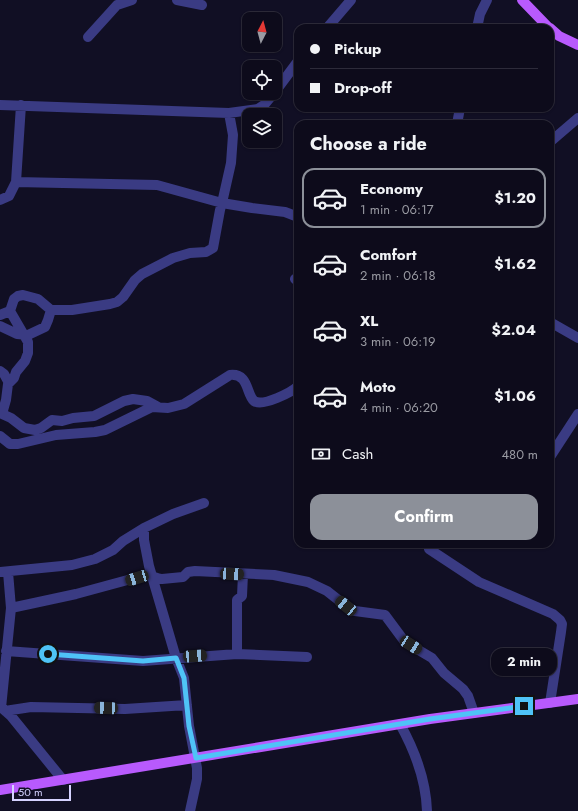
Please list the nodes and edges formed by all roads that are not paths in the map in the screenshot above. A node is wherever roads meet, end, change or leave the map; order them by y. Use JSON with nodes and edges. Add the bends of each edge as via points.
{"nodes":[{"id":1,"x":132,"y":0,"type":"edge"},
{"id":2,"x":177,"y":0,"type":"edge"},
{"id":3,"x":352,"y":0,"type":"edge"},
{"id":4,"x":487,"y":0,"type":"edge"},
{"id":5,"x":522,"y":0,"type":"edge"},
{"id":6,"x":116,"y":3,"type":"edge"},
{"id":7,"x":202,"y":5,"type":"dead end"},
{"id":8,"x":331,"y":24,"type":"edge"},
{"id":9,"x":478,"y":24,"type":"edge"},
{"id":10,"x":546,"y":24,"type":"edge"},
{"id":11,"x":554,"y":32,"type":"edge"},
{"id":12,"x":88,"y":37,"type":"dead end"},
{"id":13,"x":578,"y":45,"type":"edge"},
{"id":14,"x":294,"y":66,"type":"edge"},
{"id":15,"x":282,"y":82,"type":"edge"},
{"id":16,"x":268,"y":100,"type":"edge"},
{"id":17,"x":0,"y":105,"type":"edge"},
{"id":18,"x":21,"y":105,"type":"junction"},
{"id":19,"x":229,"y":113,"type":"junction"},
{"id":20,"x":578,"y":118,"type":"edge"},
{"id":21,"x":554,"y":139,"type":"edge"},
{"id":22,"x":16,"y":182,"type":"junction"},
{"id":23,"x":0,"y":200,"type":"edge"},
{"id":24,"x":222,"y":203,"type":"junction"},
{"id":25,"x":294,"y":215,"type":"edge"},
{"id":26,"x":51,"y":310,"type":"junction"},
{"id":27,"x":10,"y":311,"type":"junction"},
{"id":28,"x":0,"y":315,"type":"edge"},
{"id":29,"x":554,"y":324,"type":"edge"},
{"id":30,"x":0,"y":326,"type":"edge"},
{"id":31,"x":24,"y":336,"type":"junction"},
{"id":32,"x":578,"y":338,"type":"edge"},
{"id":33,"x":0,"y":371,"type":"edge"},
{"id":34,"x":9,"y":383,"type":"junction"},
{"id":35,"x":294,"y":389,"type":"edge"},
{"id":36,"x":0,"y":391,"type":"edge"},
{"id":37,"x":158,"y":407,"type":"junction"},
{"id":38,"x":2,"y":408,"type":"edge"},
{"id":39,"x":578,"y":414,"type":"edge"},
{"id":40,"x":0,"y":436,"type":"edge"},
{"id":41,"x":554,"y":451,"type":"edge"},
{"id":42,"x":204,"y":503,"type":"dead end"},
{"id":43,"x":144,"y":528,"type":"junction"},
{"id":44,"x":429,"y":549,"type":"dead end"},
{"id":45,"x":4,"y":572,"type":"edge"},
{"id":46,"x":243,"y":574,"type":"junction"},
{"id":47,"x":152,"y":575,"type":"junction"},
{"id":48,"x":11,"y":608,"type":"junction"},
{"id":49,"x":6,"y":651,"type":"junction"},
{"id":50,"x":237,"y":654,"type":"junction"},
{"id":51,"x":307,"y":657,"type":"dead end"},
{"id":52,"x":176,"y":658,"type":"junction"},
{"id":53,"x":578,"y":699,"type":"edge"},
{"id":54,"x":550,"y":703,"type":"junction"},
{"id":55,"x":187,"y":705,"type":"junction"},
{"id":56,"x":2,"y":709,"type":"edge"},
{"id":57,"x":474,"y":713,"type":"junction"},
{"id":58,"x":400,"y":724,"type":"junction"},
{"id":59,"x":196,"y":758,"type":"junction"},
{"id":60,"x":62,"y":780,"type":"junction"},
{"id":61,"x":0,"y":790,"type":"edge"},
{"id":62,"x":190,"y":811,"type":"edge"},
{"id":63,"x":427,"y":811,"type":"edge"}],
"edges":[{"from":1,"to":6,"type":"street"},
{"from":2,"to":7,"type":"street"},
{"from":3,"to":8,"type":"street"},
{"from":4,"to":9,"type":"street"},
{"from":5,"to":10,"type":"main road"},
{"from":6,"to":12,"type":"street"},
{"from":11,"to":13,"type":"main road"},
{"from":14,"to":15,"type":"street"},
{"from":16,"to":19,"type":"street","via":[[258,109]]},
{"from":17,"to":18,"type":"street"},
{"from":18,"to":19,"type":"street"},
{"from":18,"to":22,"type":"street"},
{"from":19,"to":24,"type":"street","via":[[233,135],[231,163]]},
{"from":20,"to":21,"type":"street"},
{"from":22,"to":23,"type":"street","via":[[9,196]]},
{"from":22,"to":24,"type":"street","via":[[157,185]]},
{"from":24,"to":25,"type":"street"},
{"from":24,"to":26,"type":"street","via":[[213,248],[206,252],[173,258],[142,274],[117,302],[101,306]]},
{"from":26,"to":27,"type":"street","via":[[38,299],[23,295],[14,299]]},
{"from":26,"to":31,"type":"street","via":[[45,327]]},
{"from":27,"to":28,"type":"street"},
{"from":27,"to":31,"type":"street"},
{"from":29,"to":32,"type":"street"},
{"from":30,"to":31,"type":"street"},
{"from":31,"to":34,"type":"street","via":[[28,342],[28,353]]},
{"from":33,"to":34,"type":"street"},
{"from":34,"to":38,"type":"street"},
{"from":35,"to":37,"type":"street","via":[[274,399],[257,402],[243,379],[230,375],[184,404],[172,408]]},
{"from":36,"to":38,"type":"street","via":[[5,394]]},
{"from":37,"to":38,"type":"street","via":[[147,401],[133,399],[94,416],[52,420],[35,430],[24,428]]},
{"from":37,"to":40,"type":"street","via":[[143,410],[105,430],[95,432],[64,434],[18,444],[10,444]]},
{"from":39,"to":41,"type":"street"},
{"from":42,"to":43,"type":"street"},
{"from":43,"to":45,"type":"street","via":[[113,550],[95,559],[72,565]]},
{"from":43,"to":47,"type":"street"},
{"from":44,"to":54,"type":"street","via":[[479,582],[547,611],[560,620],[561,632]]},
{"from":45,"to":48,"type":"street"},
{"from":46,"to":47,"type":"street","via":[[195,571],[188,572],[183,577],[162,579]]},
{"from":46,"to":50,"type":"street","via":[[242,596],[237,600]]},
{"from":46,"to":57,"type":"street","via":[[274,575],[308,582],[327,591],[355,611],[385,615],[406,642],[432,658],[444,673],[463,689]]},
{"from":47,"to":48,"type":"street"},
{"from":47,"to":52,"type":"street"},
{"from":48,"to":49,"type":"street"},
{"from":49,"to":52,"type":"street","via":[[143,661]]},
{"from":49,"to":56,"type":"street"},
{"from":50,"to":51,"type":"street"},
{"from":50,"to":52,"type":"street"},
{"from":52,"to":55,"type":"street","via":[[184,678]]},
{"from":53,"to":54,"type":"main road"},
{"from":54,"to":57,"type":"main road"},
{"from":55,"to":56,"type":"street","via":[[125,710],[31,706]]},
{"from":55,"to":59,"type":"street","via":[[191,741]]},
{"from":56,"to":60,"type":"street","via":[[11,716]]},
{"from":57,"to":58,"type":"main road"},
{"from":58,"to":59,"type":"main road"},
{"from":58,"to":63,"type":"street","via":[[420,769]]},
{"from":59,"to":60,"type":"main road"},
{"from":59,"to":62,"type":"street","via":[[197,779]]},
{"from":60,"to":61,"type":"main road"}]}
